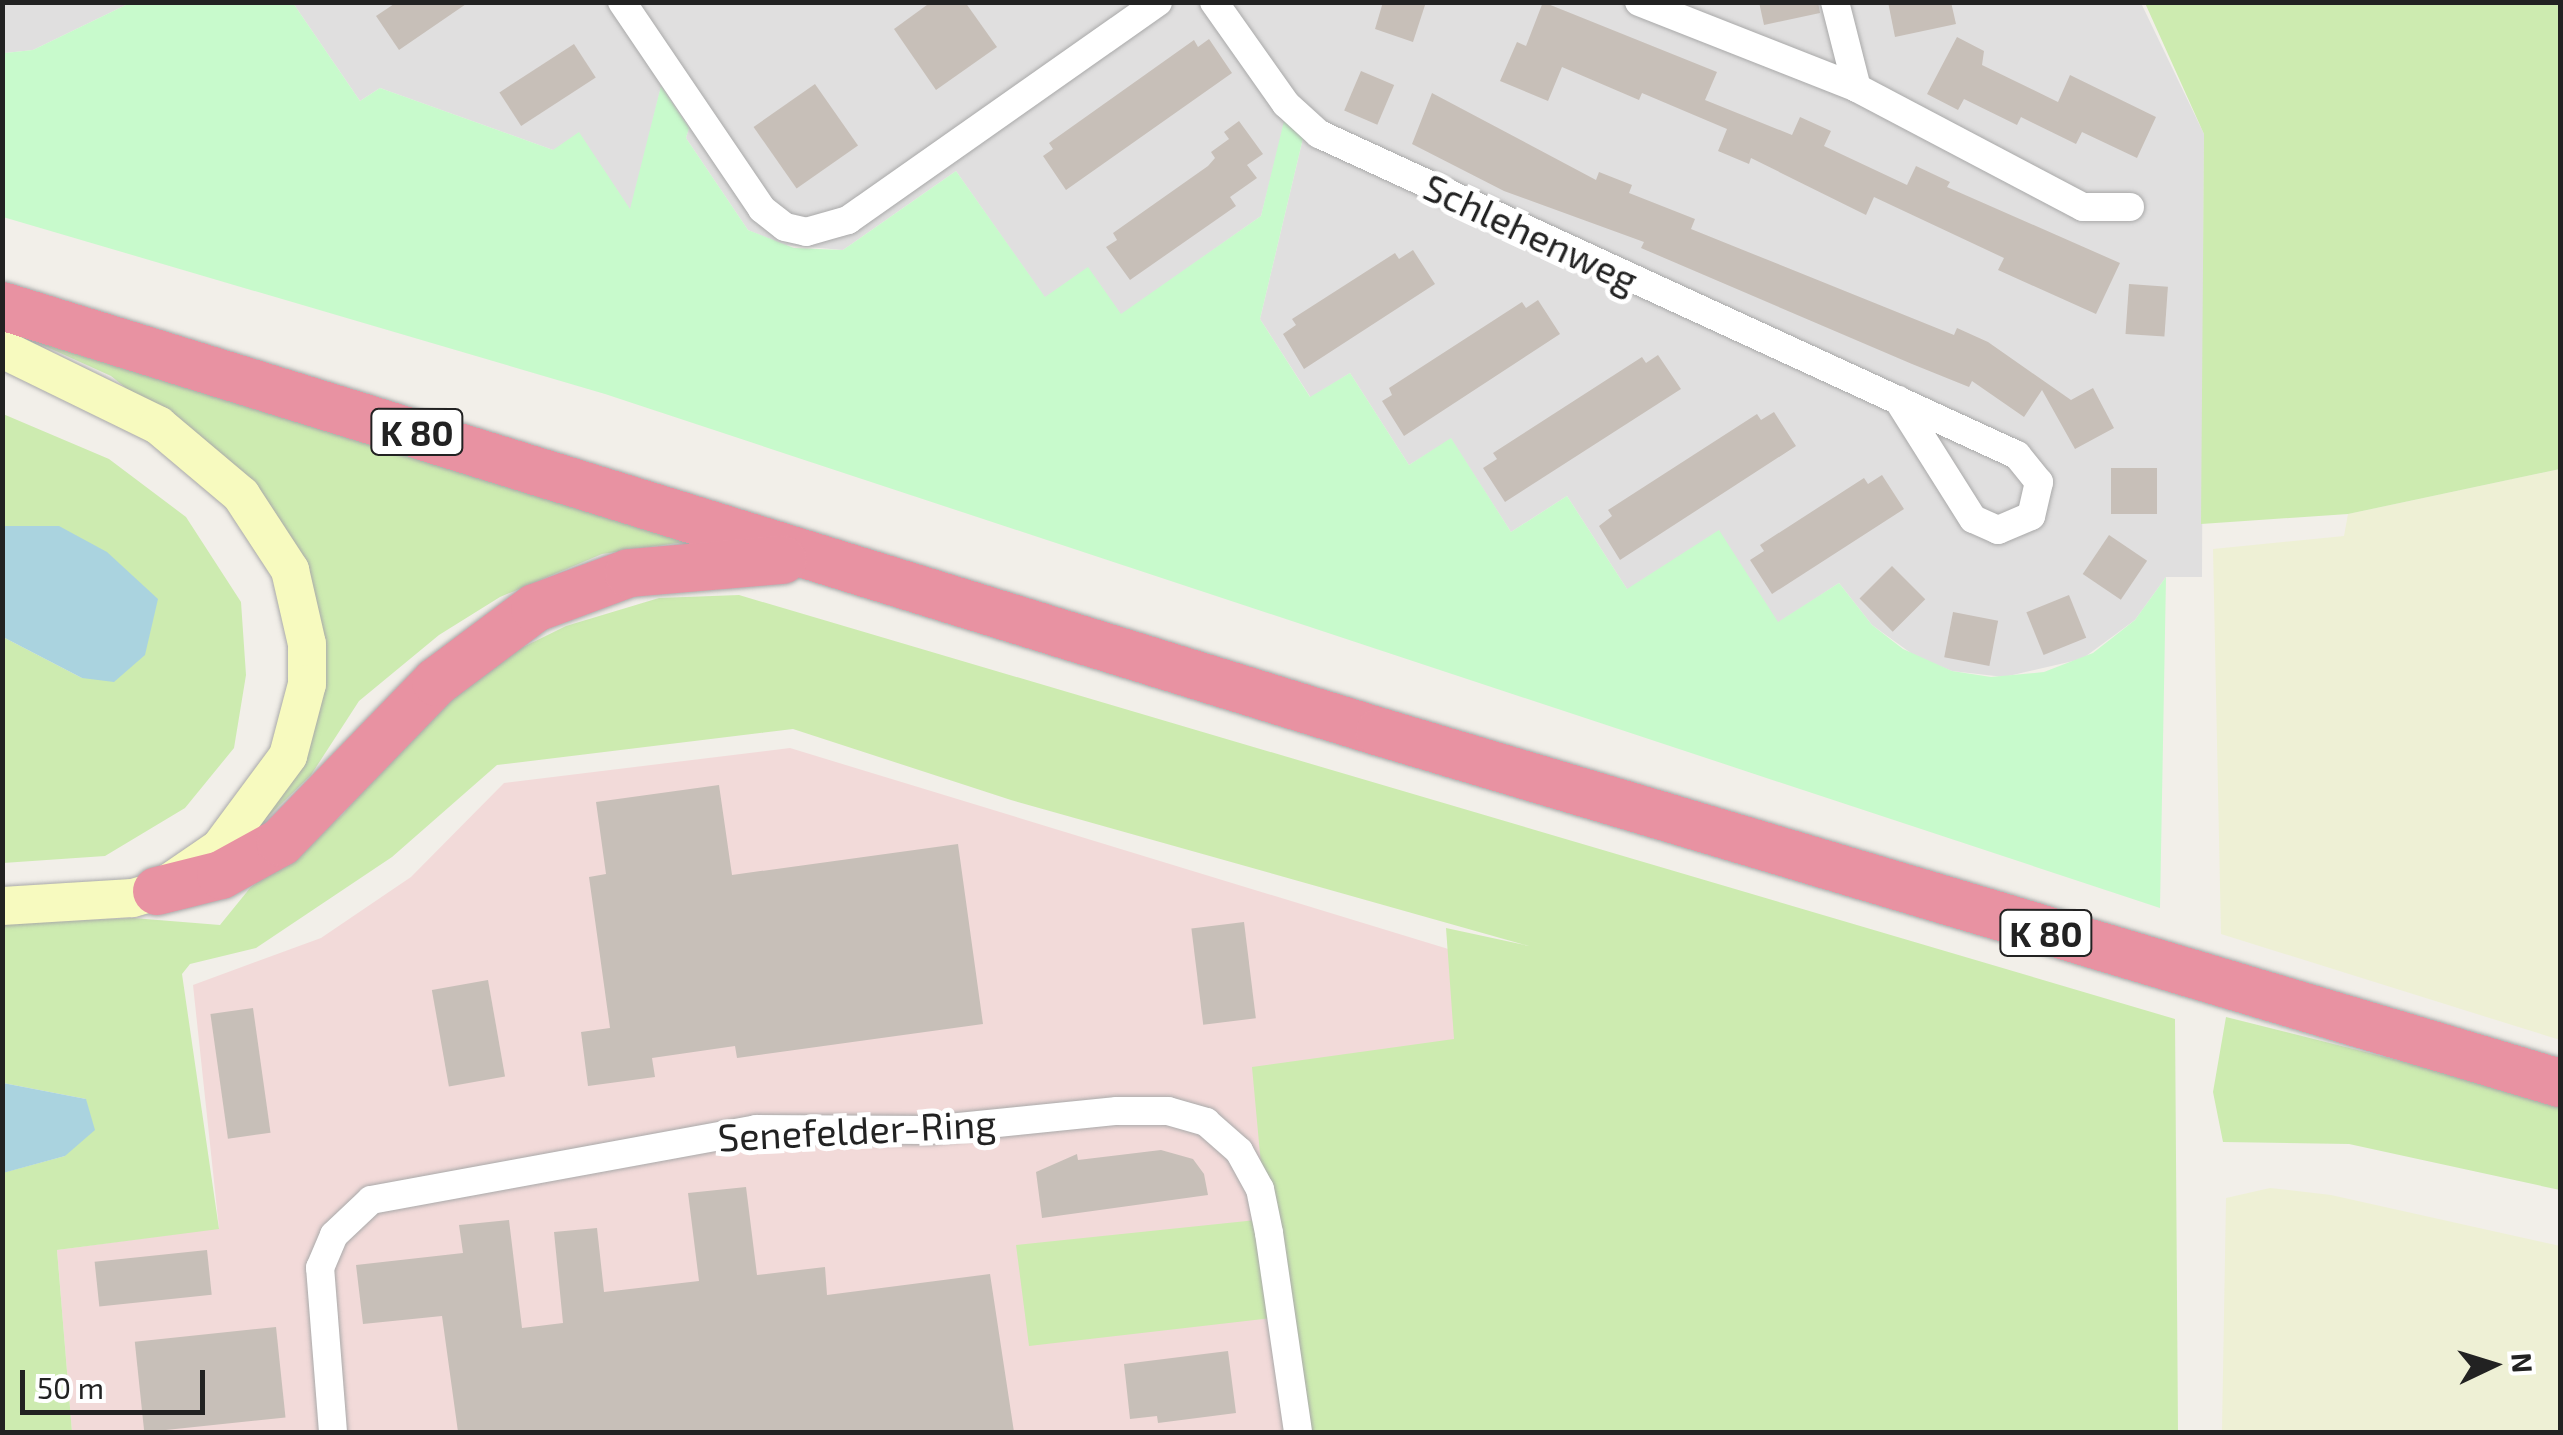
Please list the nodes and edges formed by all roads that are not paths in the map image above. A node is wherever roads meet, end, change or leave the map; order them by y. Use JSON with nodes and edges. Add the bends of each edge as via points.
{"nodes":[{"id":1,"x":622,"y":2,"type":"edge"},
{"id":2,"x":1158,"y":2,"type":"edge"},
{"id":3,"x":1214,"y":2,"type":"edge"},
{"id":4,"x":1639,"y":2,"type":"edge"},
{"id":5,"x":1836,"y":2,"type":"edge"},
{"id":6,"x":1856,"y":88,"type":"junction"},
{"id":7,"x":2130,"y":208,"type":"dead end"},
{"id":8,"x":2,"y":306,"type":"edge"},
{"id":9,"x":2,"y":350,"type":"edge"},
{"id":10,"x":1898,"y":400,"type":"junction"},
{"id":11,"x":817,"y":558,"type":"junction"},
{"id":12,"x":157,"y":891,"type":"junction"},
{"id":13,"x":2,"y":906,"type":"edge"},
{"id":14,"x":2560,"y":1083,"type":"edge"},
{"id":15,"x":333,"y":1432,"type":"edge"},
{"id":16,"x":1298,"y":1432,"type":"edge"}],
"edges":[{"from":1,"to":2,"type":"street","via":[[757,203],[778,223],[806,232],[848,220]]},
{"from":3,"to":10,"type":"street","name":"Schlehenweg","via":[[1286,104],[1329,140]]},
{"from":4,"to":6,"type":"street"},
{"from":5,"to":6,"type":"street"},
{"from":6,"to":7,"type":"street","via":[[2083,207]]},
{"from":8,"to":11,"type":"highway","number":"K 80"},
{"from":9,"to":12,"type":"main road","via":[[131,411],[206,462],[241,495],[290,570],[307,644],[307,684],[288,756],[241,828]]},
{"from":10,"to":10,"type":"street","name":"Schlehenweg","via":[[2025,459],[2040,491],[2031,516],[2007,530],[1973,518]]},
{"from":11,"to":12,"type":"highway","via":[[675,565],[598,582],[536,608],[436,682],[281,842],[221,875]]},
{"from":11,"to":14,"type":"highway","number":"K 80"},
{"from":12,"to":13,"type":"main road","via":[[94,903]]},
{"from":15,"to":16,"type":"street","name":"Senefelder-Ring","via":[[320,1268],[334,1235],[371,1200],[756,1129],[929,1130],[1117,1110],[1206,1122],[1239,1151],[1260,1190]]}]}
